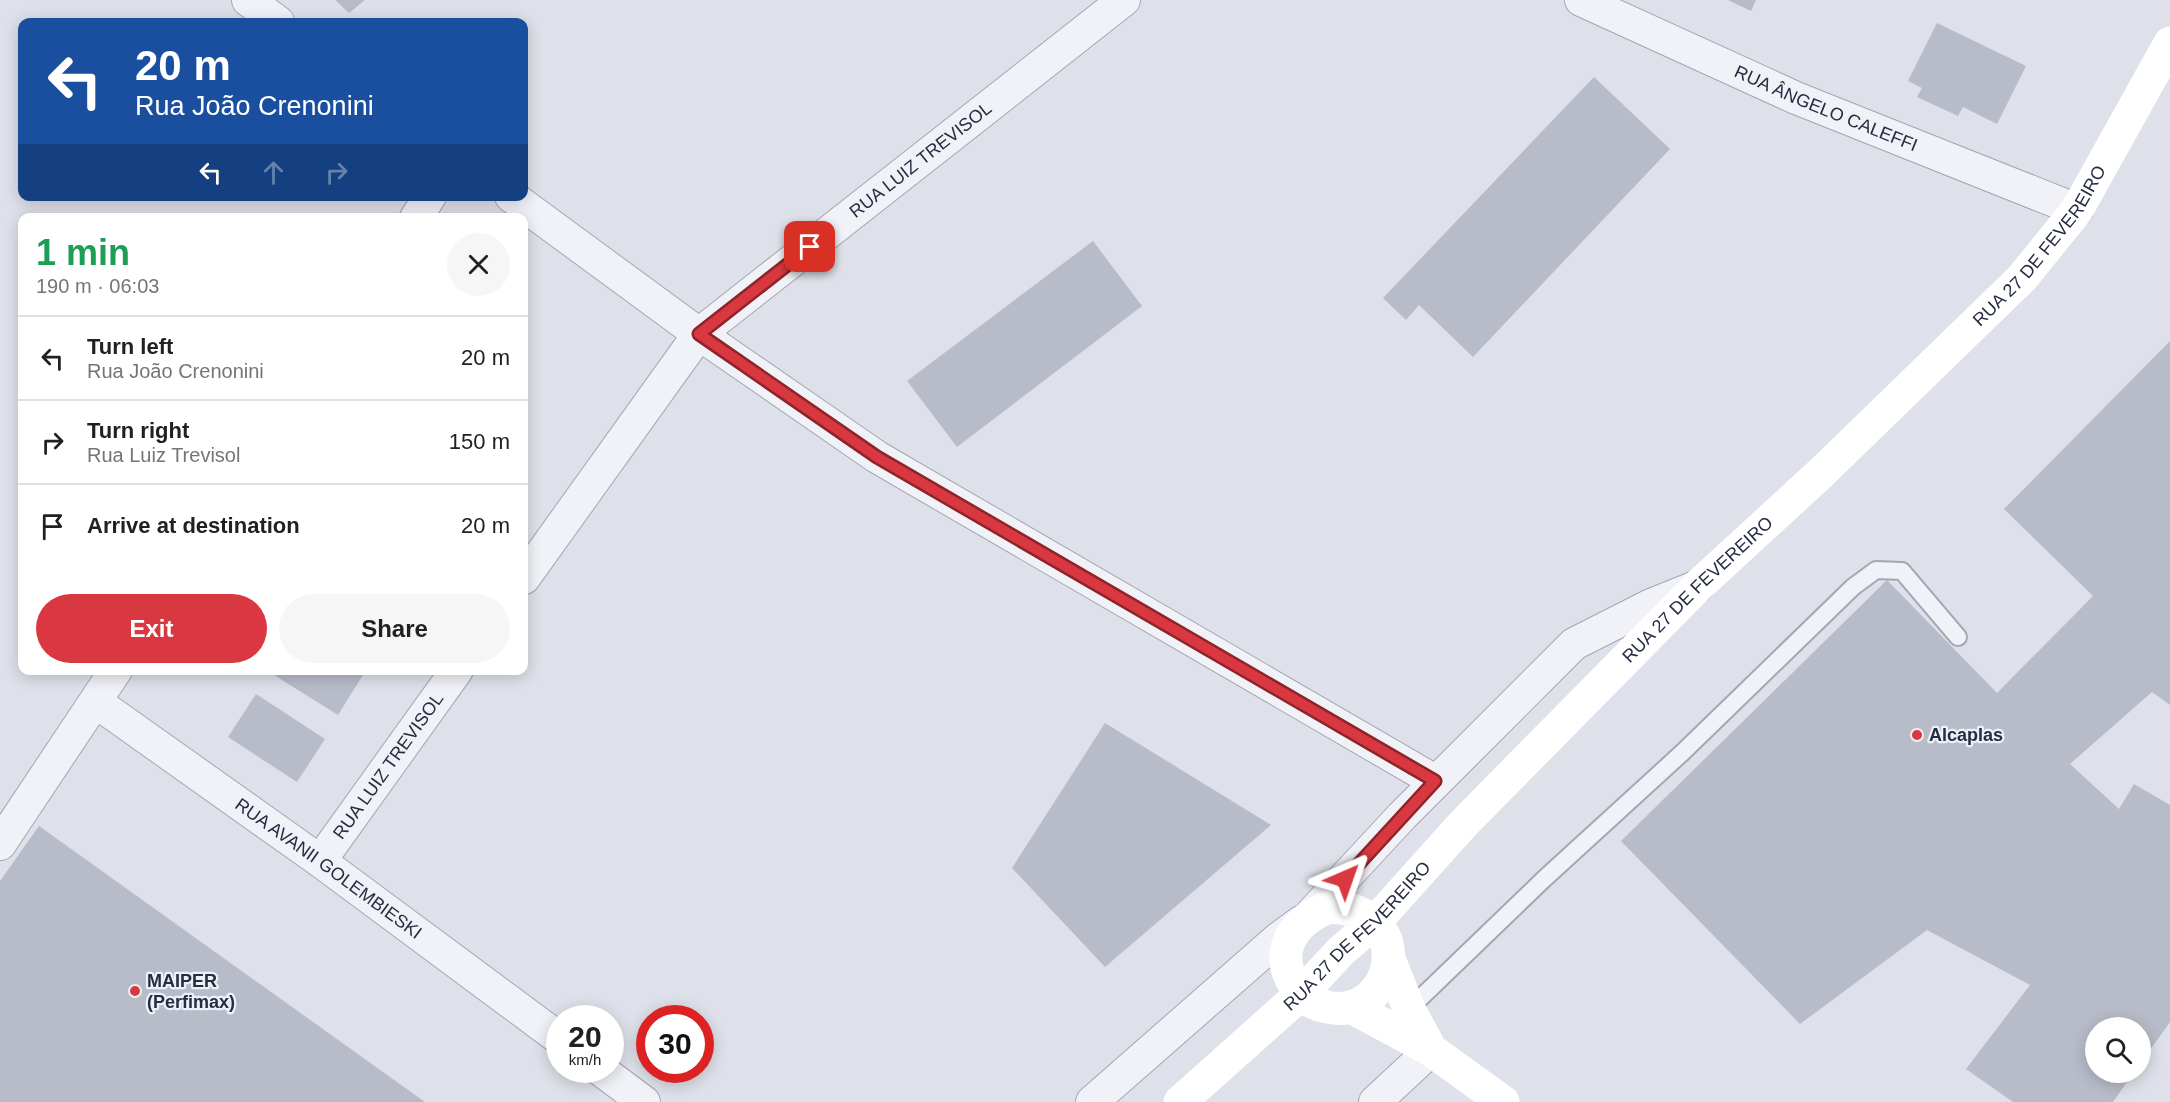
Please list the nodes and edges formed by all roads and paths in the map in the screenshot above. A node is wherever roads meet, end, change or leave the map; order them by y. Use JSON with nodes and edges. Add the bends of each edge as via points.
{"nodes":[{"id":1,"x":248,"y":0,"type":"edge"},
{"id":2,"x":1124,"y":0,"type":"edge"},
{"id":3,"x":1581,"y":0,"type":"edge"},
{"id":4,"x":273,"y":18,"type":"edge"},
{"id":5,"x":2170,"y":43,"type":"edge"},
{"id":6,"x":518,"y":201,"type":"edge"},
{"id":7,"x":2077,"y":210,"type":"junction"},
{"id":8,"x":699,"y":334,"type":"junction"},
{"id":9,"x":528,"y":572,"type":"edge"},
{"id":10,"x":1698,"y":586,"type":"junction"},
{"id":11,"x":1958,"y":637,"type":"dead end"},
{"id":12,"x":113,"y":675,"type":"edge"},
{"id":13,"x":453,"y":675,"type":"edge"},
{"id":14,"x":96,"y":702,"type":"junction"},
{"id":15,"x":1435,"y":781,"type":"junction"},
{"id":16,"x":0,"y":844,"type":"edge"},
{"id":17,"x":320,"y":861,"type":"junction"},
{"id":18,"x":1307,"y":917,"type":"junction"},
{"id":19,"x":1376,"y":921,"type":"junction"},
{"id":20,"x":1388,"y":956,"type":"junction"},
{"id":21,"x":1301,"y":994,"type":"junction"},
{"id":22,"x":1351,"y":1007,"type":"junction"},
{"id":23,"x":1409,"y":1009,"type":"junction"},
{"id":24,"x":546,"y":1029,"type":"edge"},
{"id":25,"x":1431,"y":1050,"type":"junction"},
{"id":26,"x":618,"y":1083,"type":"edge"},
{"id":27,"x":644,"y":1102,"type":"edge"},
{"id":28,"x":1092,"y":1102,"type":"edge"},
{"id":29,"x":1180,"y":1102,"type":"edge"},
{"id":30,"x":1375,"y":1102,"type":"edge"},
{"id":31,"x":1503,"y":1102,"type":"edge"}],
"edges":[{"from":1,"to":4,"type":"street"},
{"from":2,"to":8,"type":"street","name":"RUA LUIZ TREVISOL"},
{"from":3,"to":7,"type":"street","name":"RUA ÂNGELO CALEFFI","via":[[1796,98]]},
{"from":5,"to":7,"type":"main road","name":"RUA 27 DE FEVEREIRO"},
{"from":6,"to":8,"type":"street"},
{"from":7,"to":10,"type":"main road","name":"RUA 27 DE FEVEREIRO","via":[[2022,278]]},
{"from":8,"to":9,"type":"street","name":"RUA LUIZ TREVISOL"},
{"from":8,"to":15,"type":"street","via":[[877,457]]},
{"from":10,"to":15,"type":"street","via":[[1574,644]]},
{"from":10,"to":19,"type":"main road","name":"RUA 27 DE FEVEREIRO","via":[[1464,823]]},
{"from":11,"to":23,"type":"lane","via":[[1902,571],[1876,570],[1853,586]]},
{"from":12,"to":14,"type":"street"},
{"from":13,"to":17,"type":"street","name":"RUA LUIZ TREVISOL"},
{"from":14,"to":16,"type":"street"},
{"from":14,"to":17,"type":"street","name":"RUA AVANII GOLEMBIESKI"},
{"from":15,"to":18,"type":"street"},
{"from":17,"to":24,"type":"street","name":"RUA AVANII GOLEMBIESKI"},
{"from":18,"to":19,"type":"main road","via":[[1330,907],[1347,908]]},
{"from":18,"to":21,"type":"main road","via":[[1291,935],[1286,951],[1287,967]]},
{"from":18,"to":28,"type":"street"},
{"from":19,"to":20,"type":"main road"},
{"from":19,"to":21,"type":"main road","name":"RUA 27 DE FEVEREIRO"},
{"from":20,"to":22,"type":"main road","via":[[1386,973],[1378,988]]},
{"from":20,"to":23,"type":"main road"},
{"from":21,"to":22,"type":"main road","via":[[1318,1005],[1334,1009]]},
{"from":21,"to":29,"type":"main road","name":"RUA 27 DE FEVEREIRO"},
{"from":22,"to":25,"type":"main road"},
{"from":23,"to":25,"type":"main road"},
{"from":25,"to":30,"type":"street"},
{"from":25,"to":31,"type":"main road"},
{"from":26,"to":27,"type":"street"}]}
